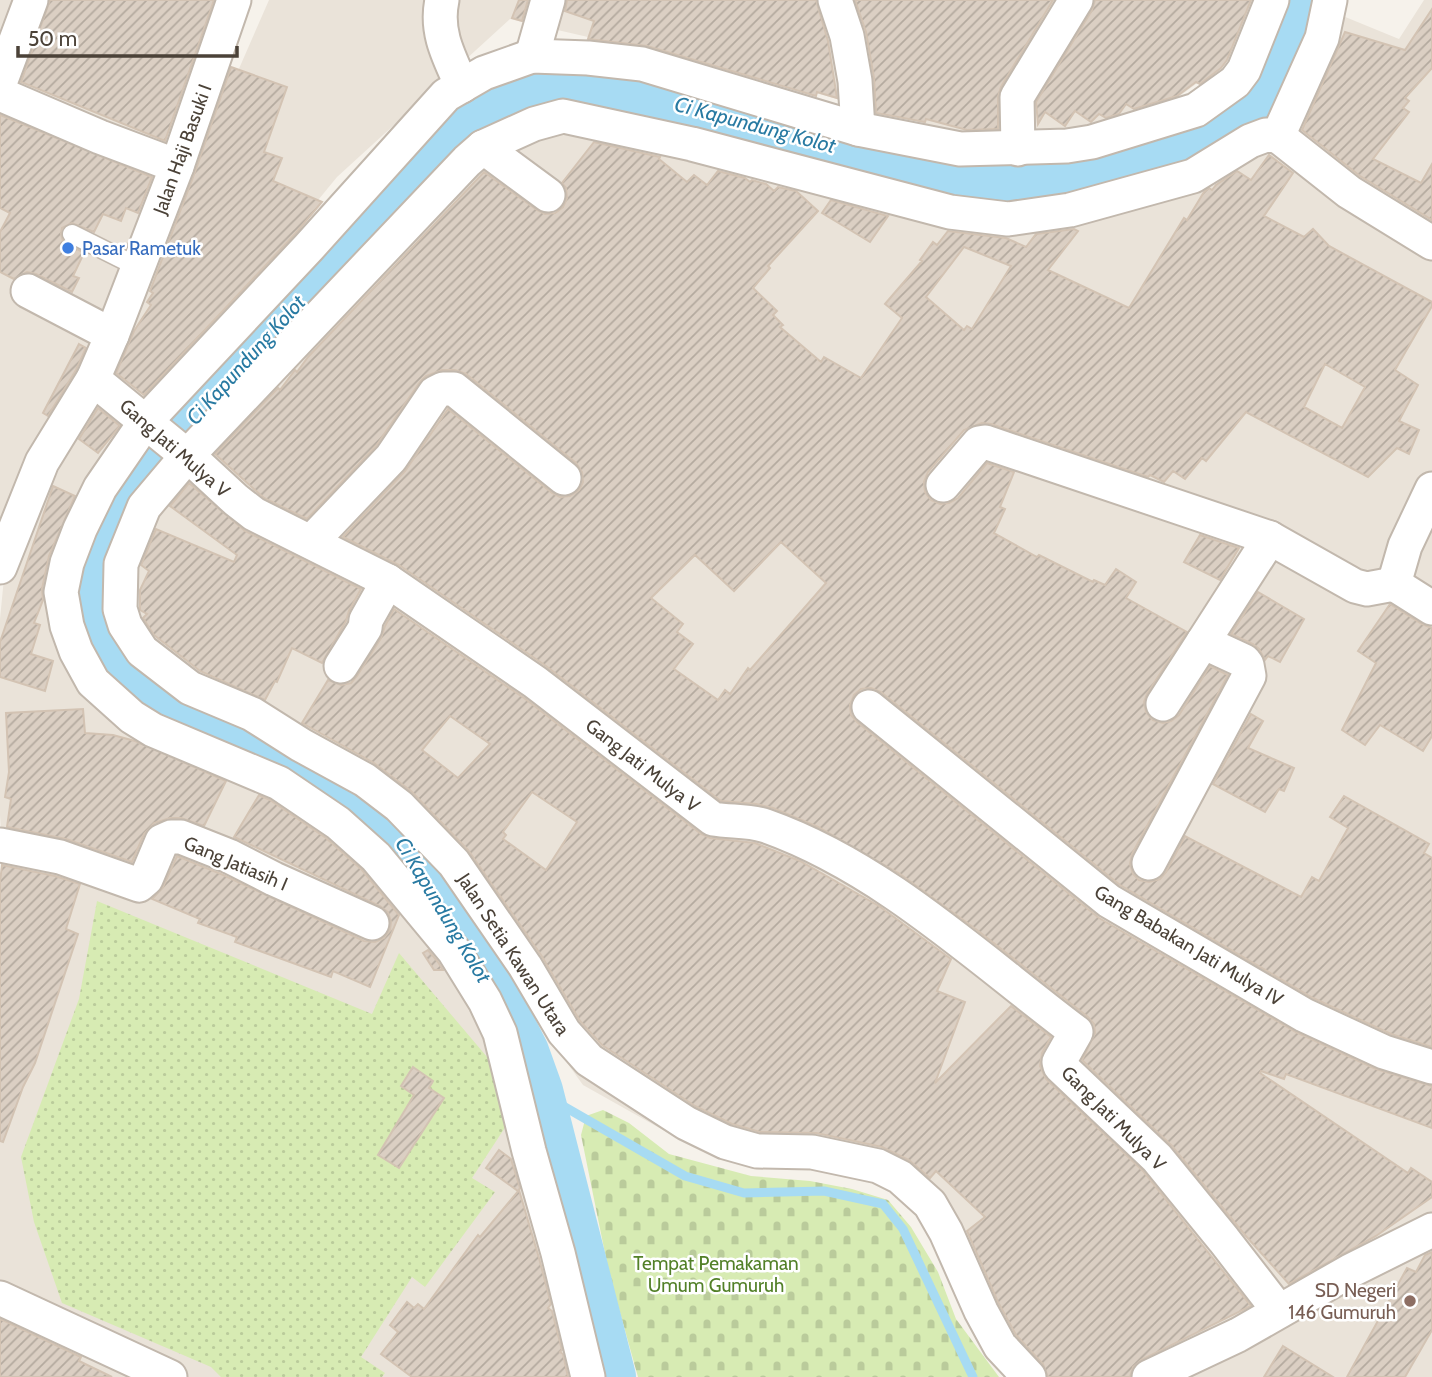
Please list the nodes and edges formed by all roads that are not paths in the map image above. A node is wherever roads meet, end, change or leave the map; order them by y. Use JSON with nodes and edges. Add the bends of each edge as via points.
{"nodes":[{"id":1,"x":31,"y":0,"type":"edge"},
{"id":2,"x":234,"y":0,"type":"edge"},
{"id":3,"x":442,"y":0,"type":"edge"},
{"id":4,"x":548,"y":0,"type":"edge"},
{"id":5,"x":835,"y":0,"type":"edge"},
{"id":6,"x":1076,"y":0,"type":"edge"},
{"id":7,"x":1272,"y":0,"type":"edge"},
{"id":8,"x":1330,"y":0,"type":"edge"},
{"id":9,"x":533,"y":56,"type":"junction"},
{"id":10,"x":0,"y":83,"type":"edge"},
{"id":11,"x":462,"y":86,"type":"junction"},
{"id":12,"x":0,"y":92,"type":"edge"},
{"id":13,"x":858,"y":130,"type":"junction"},
{"id":14,"x":1278,"y":136,"type":"junction"},
{"id":15,"x":483,"y":147,"type":"junction"},
{"id":16,"x":1018,"y":149,"type":"junction"},
{"id":17,"x":177,"y":166,"type":"junction"},
{"id":18,"x":548,"y":195,"type":"dead end"},
{"id":19,"x":72,"y":234,"type":"dead end"},
{"id":20,"x":1432,"y":243,"type":"edge"},
{"id":21,"x":138,"y":267,"type":"junction"},
{"id":22,"x":29,"y":291,"type":"dead end"},
{"id":23,"x":112,"y":335,"type":"junction"},
{"id":24,"x":93,"y":379,"type":"junction"},
{"id":25,"x":166,"y":439,"type":"junction"},
{"id":26,"x":564,"y":478,"type":"dead end"},
{"id":27,"x":943,"y":485,"type":"dead end"},
{"id":28,"x":1432,"y":489,"type":"edge"},
{"id":29,"x":1270,"y":538,"type":"junction"},
{"id":30,"x":312,"y":541,"type":"junction"},
{"id":31,"x":0,"y":563,"type":"edge"},
{"id":32,"x":388,"y":581,"type":"junction"},
{"id":33,"x":1394,"y":584,"type":"junction"},
{"id":34,"x":1432,"y":608,"type":"edge"},
{"id":35,"x":1203,"y":642,"type":"junction"},
{"id":36,"x":341,"y":666,"type":"dead end"},
{"id":37,"x":1163,"y":704,"type":"dead end"},
{"id":38,"x":869,"y":707,"type":"dead end"},
{"id":39,"x":0,"y":845,"type":"edge"},
{"id":40,"x":1149,"y":863,"type":"dead end"},
{"id":41,"x":372,"y":923,"type":"dead end"},
{"id":42,"x":1432,"y":1068,"type":"edge"},
{"id":43,"x":1430,"y":1235,"type":"edge"},
{"id":44,"x":0,"y":1298,"type":"edge"},
{"id":45,"x":1279,"y":1311,"type":"junction"},
{"id":46,"x":170,"y":1377,"type":"edge"},
{"id":47,"x":588,"y":1377,"type":"edge"},
{"id":48,"x":1029,"y":1377,"type":"edge"},
{"id":49,"x":1149,"y":1377,"type":"edge"}],
"edges":[{"from":1,"to":10,"type":"street"},
{"from":2,"to":17,"type":"street","name":"Jalan Haji Basuki I"},
{"from":3,"to":11,"type":"street","via":[[444,46]]},
{"from":4,"to":9,"type":"street"},
{"from":5,"to":13,"type":"street","via":[[855,81]]},
{"from":6,"to":16,"type":"street","via":[[1017,97]]},
{"from":7,"to":16,"type":"street","via":[[1236,82],[1196,110],[1092,142]]},
{"from":8,"to":14,"type":"street","via":[[1322,38]]},
{"from":9,"to":11,"type":"street"},
{"from":9,"to":13,"type":"street","via":[[642,64]]},
{"from":11,"to":25,"type":"street","via":[[446,95],[309,247]]},
{"from":12,"to":17,"type":"street"},
{"from":13,"to":16,"type":"street","via":[[960,149]]},
{"from":14,"to":15,"type":"street","via":[[1250,141],[1193,176],[1070,209],[1008,219],[950,212],[692,144],[563,116]]},
{"from":14,"to":20,"type":"street","via":[[1349,192]]},
{"from":15,"to":18,"type":"street"},
{"from":15,"to":25,"type":"street"},
{"from":17,"to":21,"type":"street","name":"Jalan Haji Basuki I"},
{"from":19,"to":21,"type":"lane"},
{"from":21,"to":23,"type":"street","name":"Jalan Haji Basuki I"},
{"from":22,"to":23,"type":"street"},
{"from":23,"to":24,"type":"street","name":"Jalan Haji Basuki I"},
{"from":24,"to":25,"type":"street","name":"Gang Jati Mulya V"},
{"from":24,"to":31,"type":"street","name":"Jalan Haji Basuki I","via":[[42,462]]},
{"from":25,"to":30,"type":"street","name":"Gang Jati Mulya V","via":[[254,514]]},
{"from":25,"to":47,"type":"street","via":[[116,461],[80,529],[61,592],[66,626],[76,651],[93,682],[132,717],[279,783],[359,840],[454,951],[500,1033]]},
{"from":25,"to":48,"type":"street","name":"Jalan Setia Kawan Utara","via":[[121,564],[120,609],[142,650],[190,688],[252,714],[365,780],[399,806],[454,863],[564,1032],[589,1060],[686,1123],[725,1142],[757,1150],[812,1152],[878,1166],[900,1177],[930,1204],[1000,1346]]},
{"from":26,"to":30,"type":"street","via":[[454,389],[443,389],[435,393],[391,458]]},
{"from":27,"to":29,"type":"street","via":[[979,443],[985,442]]},
{"from":28,"to":33,"type":"street","via":[[1405,546]]},
{"from":29,"to":33,"type":"street","via":[[1355,586],[1367,589]]},
{"from":29,"to":35,"type":"street"},
{"from":30,"to":32,"type":"street","name":"Gang Jati Mulya V"},
{"from":32,"to":36,"type":"street"},
{"from":32,"to":45,"type":"street","name":"Gang Jati Mulya V","via":[[535,682],[713,819],[765,825],[892,891],[1076,1032],[1060,1066],[1157,1158]]},
{"from":33,"to":34,"type":"street"},
{"from":35,"to":37,"type":"street"},
{"from":35,"to":40,"type":"street","via":[[1244,661],[1249,676]]},
{"from":38,"to":42,"type":"street","name":"Gang Babakan Jati Mulya IV","via":[[1109,901],[1304,1015],[1384,1052]]},
{"from":39,"to":41,"type":"street","name":"Gang Jatiasih I","via":[[60,857],[139,885],[162,841],[181,838]]},
{"from":43,"to":45,"type":"street","via":[[1350,1271]]},
{"from":44,"to":46,"type":"street"},
{"from":45,"to":49,"type":"street"}]}
